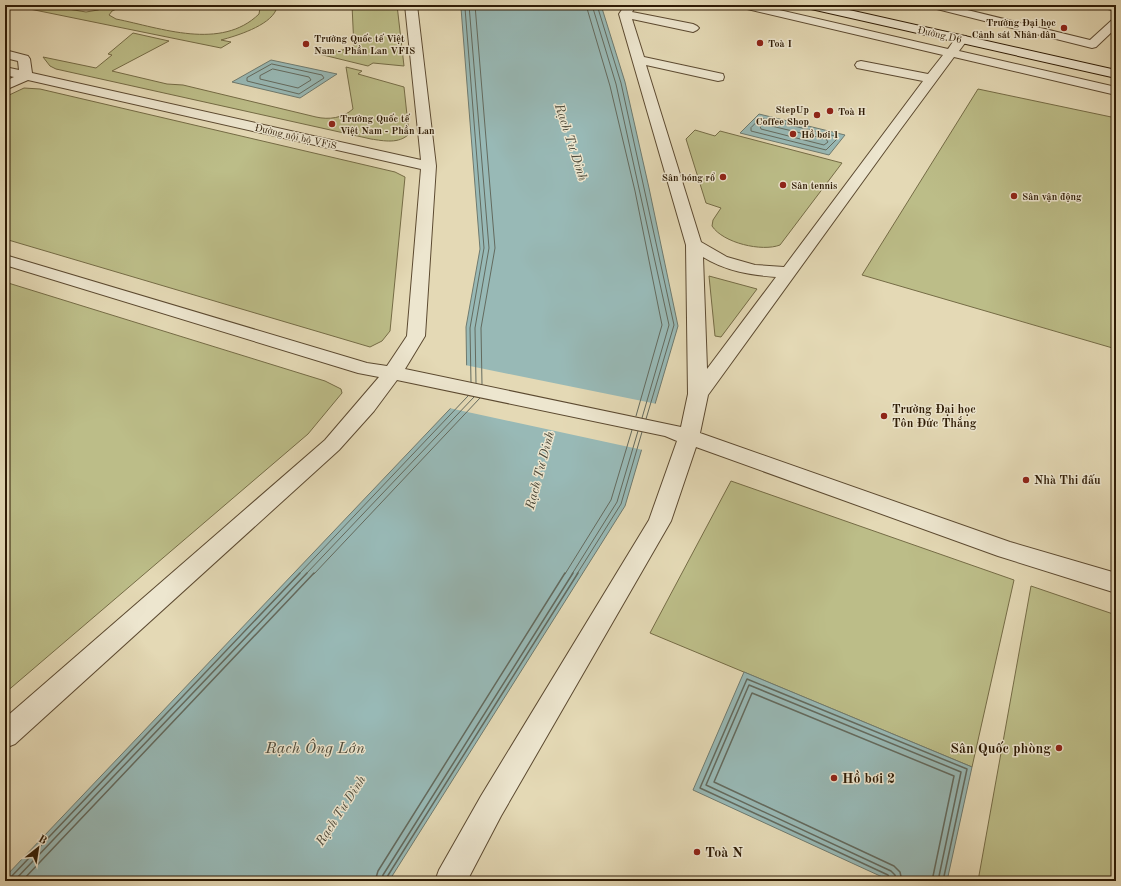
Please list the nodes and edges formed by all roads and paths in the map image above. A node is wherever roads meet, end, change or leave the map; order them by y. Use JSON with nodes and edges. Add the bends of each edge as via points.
{"nodes":[{"id":1,"x":411,"y":5,"type":"edge"},
{"id":2,"x":743,"y":5,"type":"edge"},
{"id":3,"x":811,"y":5,"type":"edge"},
{"id":4,"x":862,"y":5,"type":"edge"},
{"id":5,"x":933,"y":5,"type":"edge"},
{"id":6,"x":1104,"y":5,"type":"edge"},
{"id":7,"x":1116,"y":8,"type":"edge"},
{"id":8,"x":628,"y":9,"type":"edge"},
{"id":9,"x":1116,"y":22,"type":"edge"},
{"id":10,"x":693,"y":28,"type":"dead end"},
{"id":11,"x":962,"y":40,"type":"junction"},
{"id":12,"x":1031,"y":42,"type":"dead end"},
{"id":13,"x":1070,"y":51,"type":"dead end"},
{"id":14,"x":951,"y":53,"type":"junction"},
{"id":15,"x":5,"y":54,"type":"edge"},
{"id":16,"x":1093,"y":56,"type":"dead end"},
{"id":17,"x":638,"y":58,"type":"junction"},
{"id":18,"x":861,"y":65,"type":"dead end"},
{"id":19,"x":5,"y":71,"type":"edge"},
{"id":20,"x":1116,"y":74,"type":"edge"},
{"id":21,"x":26,"y":76,"type":"junction"},
{"id":22,"x":718,"y":77,"type":"dead end"},
{"id":23,"x":932,"y":79,"type":"junction"},
{"id":24,"x":5,"y":86,"type":"edge"},
{"id":25,"x":1116,"y":91,"type":"edge"},
{"id":26,"x":429,"y":166,"type":"junction"},
{"id":27,"x":694,"y":245,"type":"junction"},
{"id":28,"x":5,"y":260,"type":"edge"},
{"id":29,"x":788,"y":273,"type":"junction"},
{"id":30,"x":401,"y":374,"type":"junction"},
{"id":31,"x":698,"y":394,"type":"junction"},
{"id":32,"x":679,"y":433,"type":"junction"},
{"id":33,"x":1116,"y":583,"type":"edge"},
{"id":34,"x":5,"y":735,"type":"edge"},
{"id":35,"x":450,"y":881,"type":"edge"}],
"edges":[{"from":1,"to":26,"type":"lane"},
{"from":2,"to":14,"type":"lane"},
{"from":3,"to":11,"type":"street","name":"Đường D6"},
{"from":4,"to":12,"type":"street","name":"Đường D6"},
{"from":5,"to":9,"type":"lane","via":[[1092,44]]},
{"from":6,"to":7,"type":"lane"},
{"from":8,"to":10,"type":"lane"},
{"from":8,"to":17,"type":"lane"},
{"from":11,"to":14,"type":"lane"},
{"from":11,"to":20,"type":"street","name":"Đường D6"},
{"from":13,"to":16,"type":"street"},
{"from":14,"to":23,"type":"lane"},
{"from":14,"to":25,"type":"lane"},
{"from":15,"to":21,"type":"lane","via":[[24,59]]},
{"from":17,"to":22,"type":"lane"},
{"from":17,"to":27,"type":"lane"},
{"from":18,"to":23,"type":"lane"},
{"from":19,"to":21,"type":"lane","name":"Đường nội bộ VFiS"},
{"from":21,"to":24,"type":"lane"},
{"from":21,"to":26,"type":"lane","name":"Đường nội bộ VFiS"},
{"from":23,"to":29,"type":"lane"},
{"from":26,"to":30,"type":"lane","via":[[416,336],[406,355]]},
{"from":27,"to":29,"type":"lane","via":[[721,261],[754,270]]},
{"from":27,"to":31,"type":"lane"},
{"from":28,"to":30,"type":"lane","via":[[365,369]]},
{"from":29,"to":31,"type":"lane"},
{"from":30,"to":32,"type":"lane"},
{"from":30,"to":34,"type":"lane","via":[[332,445]]},
{"from":31,"to":32,"type":"lane"},
{"from":32,"to":33,"type":"lane","via":[[1006,550]]},
{"from":32,"to":35,"type":"lane","via":[[660,521],[491,806]]}]}
